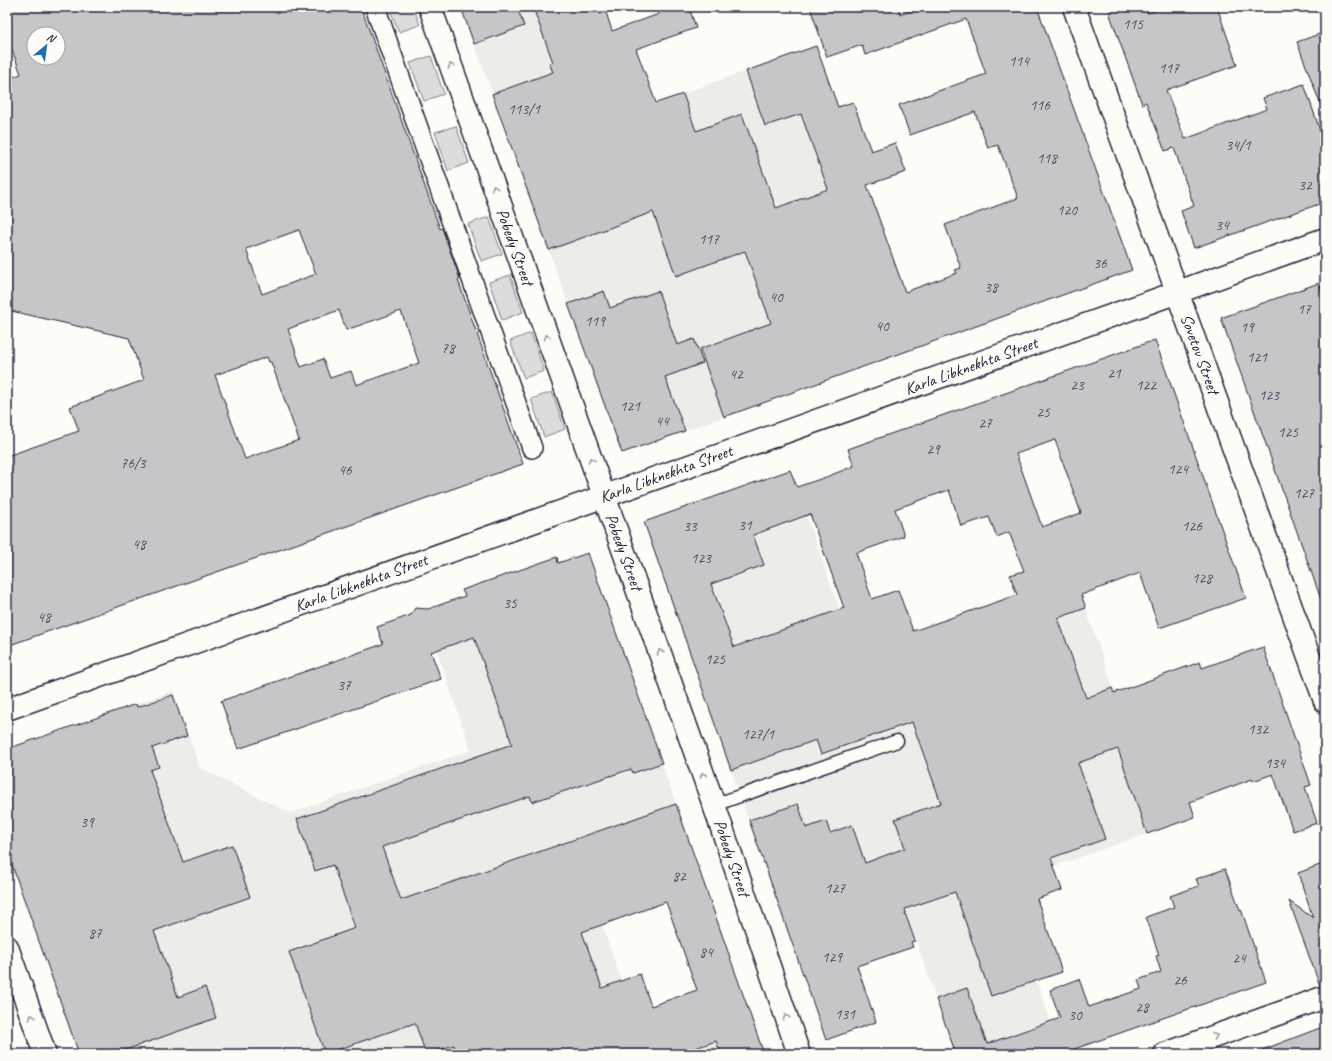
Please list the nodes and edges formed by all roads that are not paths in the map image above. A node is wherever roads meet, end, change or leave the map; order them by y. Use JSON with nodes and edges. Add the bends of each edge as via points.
{"nodes":[{"id":1,"x":375,"y":7,"type":"edge"},
{"id":2,"x":430,"y":7,"type":"edge"},
{"id":3,"x":1074,"y":7,"type":"edge"},
{"id":4,"x":1325,"y":240,"type":"edge"},
{"id":5,"x":1178,"y":292,"type":"junction"},
{"id":6,"x":532,"y":448,"type":"dead end"},
{"id":7,"x":604,"y":496,"type":"junction"},
{"id":8,"x":1325,"y":700,"type":"edge"},
{"id":9,"x":7,"y":709,"type":"edge"},
{"id":10,"x":897,"y":741,"type":"dead end"},
{"id":11,"x":714,"y":805,"type":"junction"},
{"id":12,"x":7,"y":947,"type":"edge"},
{"id":13,"x":1325,"y":997,"type":"edge"},
{"id":14,"x":45,"y":1054,"type":"edge"},
{"id":15,"x":799,"y":1054,"type":"edge"},
{"id":16,"x":1166,"y":1054,"type":"edge"}],
"edges":[{"from":1,"to":6,"type":"street"},
{"from":7,"to":2,"type":"street","name":"Pobedy Street","one_way":true},
{"from":3,"to":5,"type":"street","name":"Sovetov Street"},
{"from":4,"to":5,"type":"street","name":"Karla Libknekhta Street"},
{"from":5,"to":7,"type":"street","name":"Karla Libknekhta Street"},
{"from":5,"to":8,"type":"street","name":"Sovetov Street"},
{"from":7,"to":9,"type":"street","name":"Karla Libknekhta Street"},
{"from":11,"to":7,"type":"street","name":"Pobedy Street","one_way":true},
{"from":10,"to":11,"type":"lane"},
{"from":15,"to":11,"type":"street","name":"Pobedy Street","one_way":true},
{"from":14,"to":12,"type":"street","one_way":true},
{"from":16,"to":13,"type":"street","one_way":true}]}
